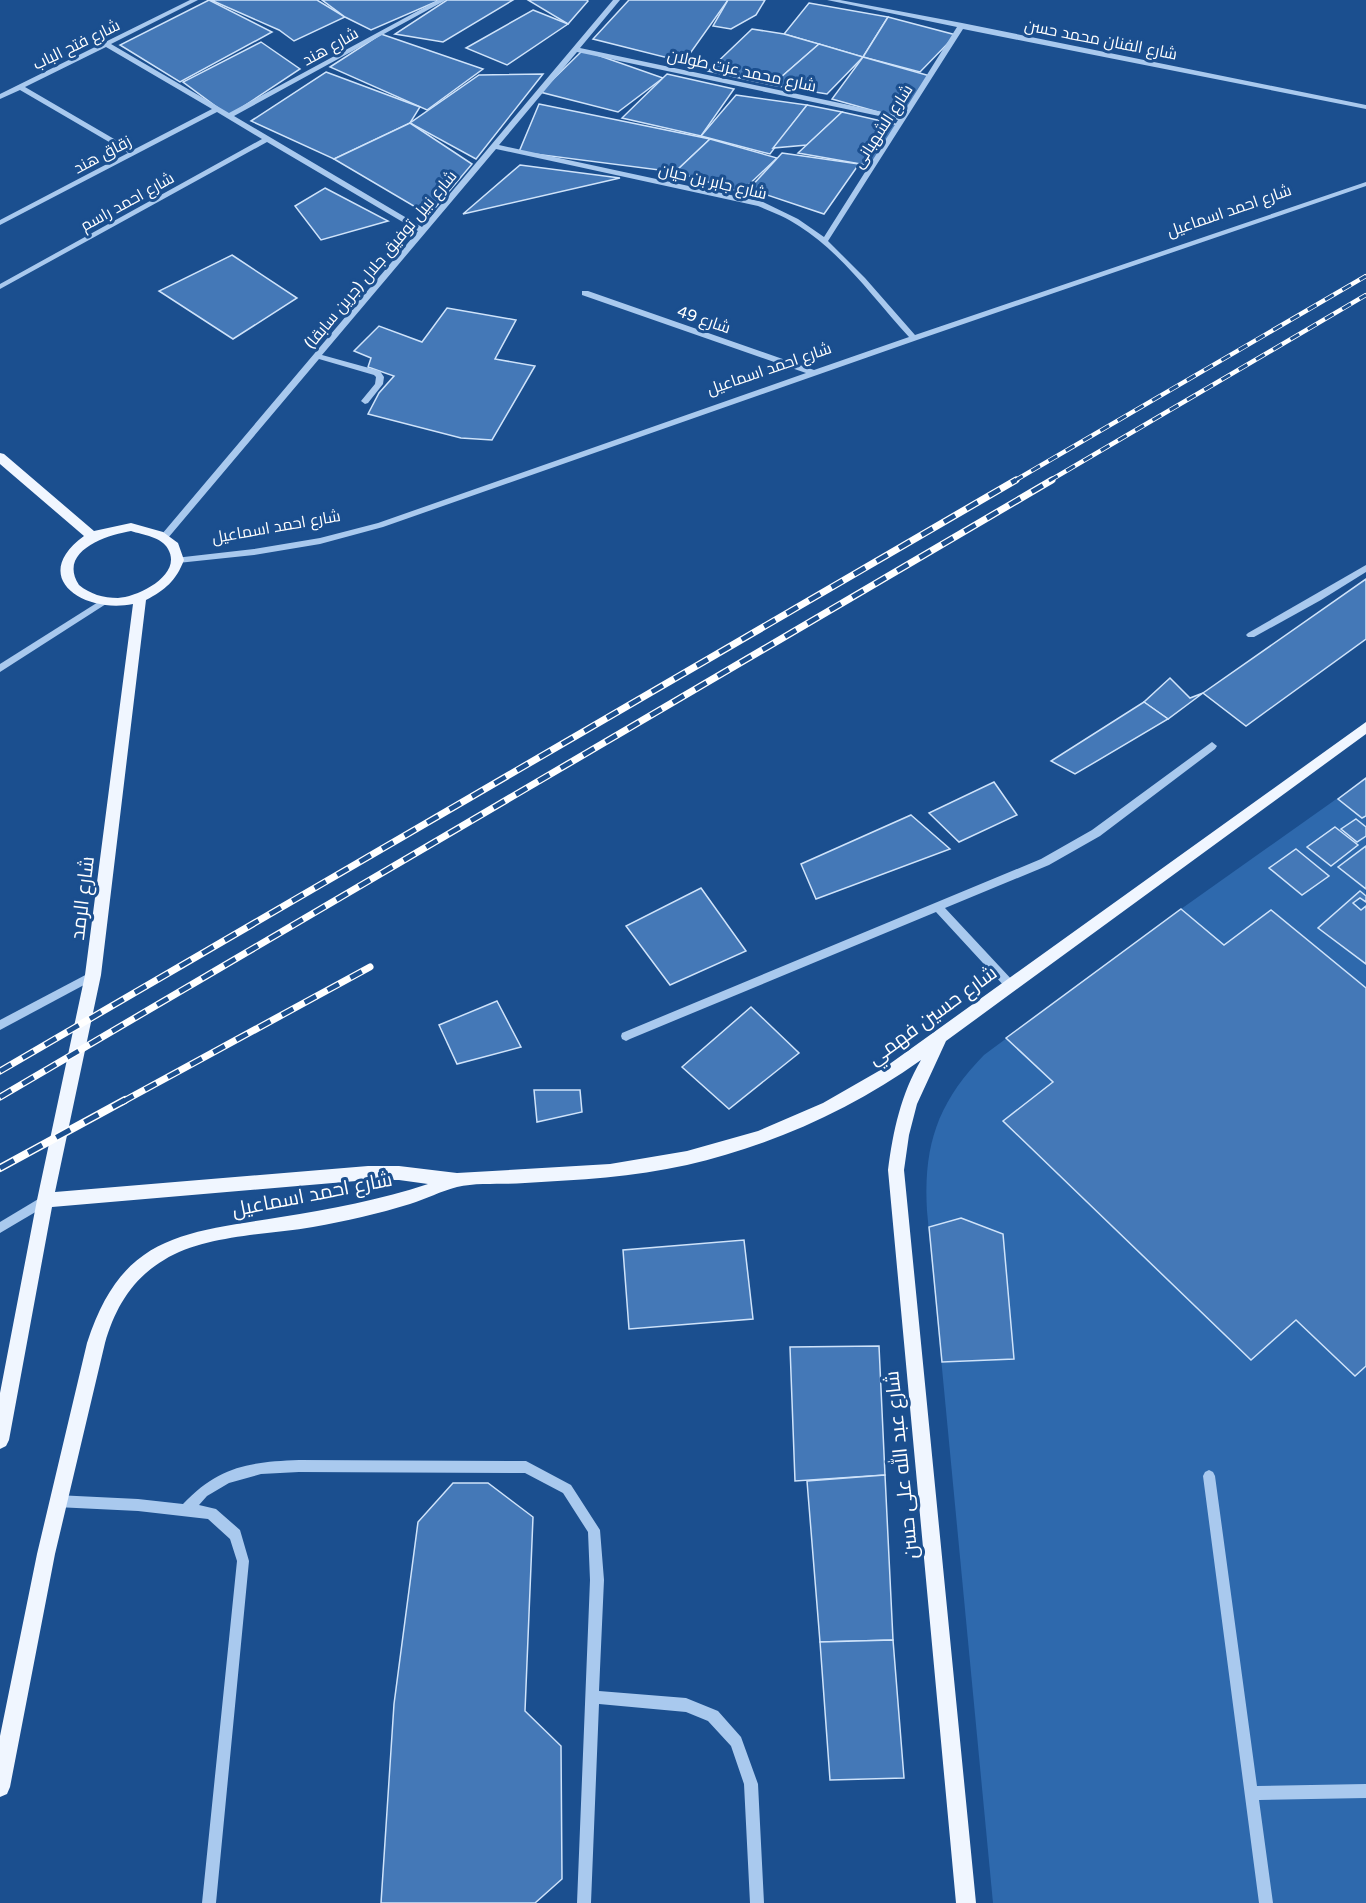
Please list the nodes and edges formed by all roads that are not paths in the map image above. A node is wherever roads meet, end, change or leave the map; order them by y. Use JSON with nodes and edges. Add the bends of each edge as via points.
{"nodes":[{"id":1,"x":195,"y":0,"type":"edge"},
{"id":2,"x":443,"y":0,"type":"edge"},
{"id":3,"x":616,"y":0,"type":"edge"},
{"id":4,"x":830,"y":0,"type":"edge"},
{"id":5,"x":962,"y":25,"type":"junction"},
{"id":6,"x":106,"y":44,"type":"junction"},
{"id":7,"x":576,"y":49,"type":"junction"},
{"id":8,"x":20,"y":87,"type":"junction"},
{"id":9,"x":0,"y":97,"type":"edge"},
{"id":10,"x":1366,"y":106,"type":"edge"},
{"id":11,"x":217,"y":109,"type":"junction"},
{"id":12,"x":229,"y":116,"type":"junction"},
{"id":13,"x":903,"y":119,"type":"junction"},
{"id":14,"x":267,"y":139,"type":"junction"},
{"id":15,"x":494,"y":146,"type":"junction"},
{"id":16,"x":133,"y":153,"type":"junction"},
{"id":17,"x":1366,"y":184,"type":"edge"},
{"id":18,"x":0,"y":223,"type":"edge"},
{"id":19,"x":424,"y":231,"type":"junction"},
{"id":20,"x":825,"y":241,"type":"junction"},
{"id":21,"x":0,"y":287,"type":"edge"},
{"id":22,"x":585,"y":293,"type":"dead end"},
{"id":23,"x":914,"y":338,"type":"junction"},
{"id":24,"x":318,"y":356,"type":"junction"},
{"id":25,"x":814,"y":373,"type":"junction"},
{"id":26,"x":365,"y":401,"type":"dead end"},
{"id":27,"x":0,"y":457,"type":"edge"},
{"id":28,"x":165,"y":536,"type":"junction"},
{"id":29,"x":93,"y":537,"type":"junction"},
{"id":30,"x":178,"y":560,"type":"junction"},
{"id":31,"x":1366,"y":568,"type":"edge"},
{"id":32,"x":140,"y":598,"type":"junction"},
{"id":33,"x":103,"y":602,"type":"junction"},
{"id":34,"x":1251,"y":635,"type":"dead end"},
{"id":35,"x":0,"y":669,"type":"edge"},
{"id":36,"x":1366,"y":726,"type":"edge"},
{"id":37,"x":1212,"y":746,"type":"dead end"},
{"id":38,"x":939,"y":908,"type":"junction"},
{"id":39,"x":93,"y":975,"type":"junction"},
{"id":40,"x":1010,"y":985,"type":"junction"},
{"id":41,"x":0,"y":1025,"type":"edge"},
{"id":42,"x":946,"y":1033,"type":"junction"},
{"id":43,"x":626,"y":1036,"type":"dead end"},
{"id":44,"x":457,"y":1180,"type":"junction"},
{"id":45,"x":45,"y":1200,"type":"junction"},
{"id":46,"x":0,"y":1228,"type":"edge"},
{"id":47,"x":0,"y":1440,"type":"edge"},
{"id":48,"x":1209,"y":1476,"type":"dead end"},
{"id":49,"x":56,"y":1502,"type":"junction"},
{"id":50,"x":184,"y":1511,"type":"junction"},
{"id":51,"x":593,"y":1697,"type":"junction"},
{"id":52,"x":0,"y":1787,"type":"edge"},
{"id":53,"x":1366,"y":1791,"type":"edge"},
{"id":54,"x":1251,"y":1793,"type":"junction"},
{"id":55,"x":209,"y":1903,"type":"edge"},
{"id":56,"x":584,"y":1903,"type":"edge"},
{"id":57,"x":757,"y":1903,"type":"edge"},
{"id":58,"x":966,"y":1903,"type":"edge"},
{"id":59,"x":1266,"y":1903,"type":"edge"}],
"edges":[{"from":1,"to":6,"type":"street","name":"شارع فتح الباب"},
{"from":2,"to":12,"type":"street","name":"شارع هند"},
{"from":3,"to":7,"type":"street","name":"شارع نبيل توفيق جلال (جرين سابقا)"},
{"from":4,"to":5,"type":"street","name":"شارع الفنان محمد حسن"},
{"from":5,"to":10,"type":"street","name":"شارع الفنان محمد حسن"},
{"from":5,"to":13,"type":"street","name":"شارع الشهبانى"},
{"from":6,"to":8,"type":"street","name":"شارع فتح الباب"},
{"from":6,"to":11,"type":"street"},
{"from":7,"to":13,"type":"street","name":"شارع محمد عزت طولان"},
{"from":7,"to":15,"type":"street","name":"شارع نبيل توفيق جلال (جرين سابقا)"},
{"from":8,"to":9,"type":"street","name":"شارع فتح الباب"},
{"from":8,"to":16,"type":"street"},
{"from":11,"to":12,"type":"street"},
{"from":11,"to":16,"type":"street","name":"زقاق هند"},
{"from":12,"to":14,"type":"street"},
{"from":13,"to":20,"type":"street","name":"شارع الشهبانى"},
{"from":14,"to":19,"type":"street"},
{"from":14,"to":21,"type":"street","name":"شارع احمد راسم"},
{"from":15,"to":19,"type":"street","name":"شارع نبيل توفيق جلال (جرين سابقا)"},
{"from":15,"to":20,"type":"street","name":"شارع جابر بن حيان","via":[[760,204],[805,226]]},
{"from":16,"to":18,"type":"street","name":"زقاق هند"},
{"from":17,"to":23,"type":"street","name":"شارع احمد اسماعيل"},
{"from":19,"to":24,"type":"street","name":"شارع نبيل توفيق جلال (جرين سابقا)"},
{"from":20,"to":23,"type":"street","name":"شارع جابر بن حيان"},
{"from":22,"to":25,"type":"street","name":"شارع 49"},
{"from":23,"to":25,"type":"street","name":"شارع احمد اسماعيل"},
{"from":24,"to":26,"type":"street","via":[[377,373],[379,384]]},
{"from":24,"to":28,"type":"street","name":"شارع نبيل توفيق جلال (جرين سابقا)"},
{"from":25,"to":30,"type":"street","name":"شارع احمد اسماعيل","via":[[380,525],[320,541]]},
{"from":27,"to":29,"type":"main road"},
{"from":28,"to":29,"type":"main road","via":[[131,527]]},
{"from":28,"to":30,"type":"main road","via":[[175,547]]},
{"from":29,"to":33,"type":"main road","via":[[71,557],[68,581],[75,591]]},
{"from":30,"to":32,"type":"main road","via":[[175,572],[166,582]]},
{"from":31,"to":34,"type":"street"},
{"from":32,"to":33,"type":"main road"},
{"from":32,"to":39,"type":"main road","name":"شارع الرمد"},
{"from":33,"to":35,"type":"street"},
{"from":36,"to":40,"type":"main road","name":"شارع حسين فهمي"},
{"from":37,"to":38,"type":"street","via":[[1096,833],[1045,862]]},
{"from":38,"to":40,"type":"street"},
{"from":38,"to":43,"type":"street"},
{"from":39,"to":41,"type":"street"},
{"from":39,"to":45,"type":"main road","name":"شارع الرمد"},
{"from":40,"to":42,"type":"main road","name":"شارع حسين فهمي"},
{"from":42,"to":44,"type":"main road","name":"شارع حسين فهمي","via":[[890,1073],[829,1108],[749,1140],[687,1158],[610,1171]]},
{"from":42,"to":58,"type":"main road","name":"شارع عبد الله على حسن","via":[[910,1096],[900,1132],[896,1170]]},
{"from":44,"to":45,"type":"main road","name":"شارع احمد اسماعيل","via":[[368,1173]]},
{"from":44,"to":49,"type":"main road","name":"شارع احمد اسماعيل","via":[[372,1209],[210,1236],[180,1243],[152,1257],[129,1277],[111,1302]]},
{"from":45,"to":46,"type":"street"},
{"from":45,"to":47,"type":"main road"},
{"from":48,"to":54,"type":"street"},
{"from":49,"to":50,"type":"street"},
{"from":49,"to":52,"type":"main road","name":"شارع احمد اسماعيل"},
{"from":50,"to":51,"type":"street","via":[[203,1492],[226,1478],[261,1468],[526,1467],[567,1489],[594,1530],[597,1580]]},
{"from":50,"to":55,"type":"street","via":[[211,1513],[235,1534],[243,1561]]},
{"from":51,"to":56,"type":"street"},
{"from":51,"to":57,"type":"street","via":[[686,1705],[713,1716],[736,1742],[752,1784]]},
{"from":53,"to":54,"type":"street"},
{"from":54,"to":59,"type":"street"}]}
